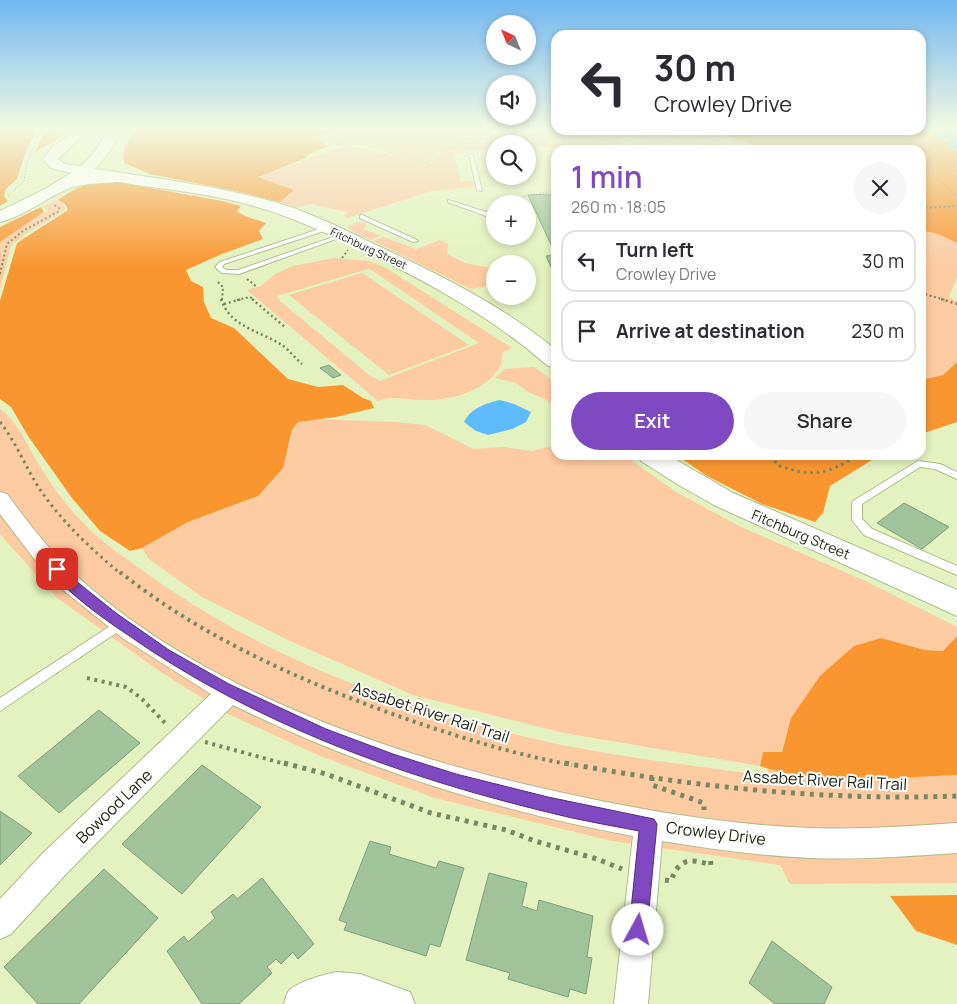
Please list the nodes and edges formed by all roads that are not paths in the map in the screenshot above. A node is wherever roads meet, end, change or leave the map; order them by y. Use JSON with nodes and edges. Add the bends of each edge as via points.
{"nodes":[{"id":1,"x":79,"y":174,"type":"edge"},
{"id":2,"x":107,"y":174,"type":"edge"},
{"id":3,"x":127,"y":174,"type":"edge"},
{"id":4,"x":476,"y":174,"type":"edge"},
{"id":5,"x":132,"y":177,"type":"junction"},
{"id":6,"x":58,"y":187,"type":"junction"},
{"id":7,"x":480,"y":190,"type":"dead end"},
{"id":8,"x":450,"y":202,"type":"dead end"},
{"id":9,"x":486,"y":214,"type":"edge"},
{"id":10,"x":0,"y":217,"type":"edge"},
{"id":11,"x":362,"y":217,"type":"dead end"},
{"id":12,"x":336,"y":232,"type":"junction"},
{"id":13,"x":415,"y":241,"type":"dead end"},
{"id":14,"x":551,"y":357,"type":"edge"},
{"id":15,"x":657,"y":460,"type":"edge"},
{"id":16,"x":957,"y":476,"type":"edge"},
{"id":17,"x":1,"y":504,"type":"edge"},
{"id":18,"x":957,"y":572,"type":"edge"},
{"id":19,"x":957,"y":604,"type":"edge"},
{"id":20,"x":121,"y":624,"type":"junction"},
{"id":21,"x":231,"y":691,"type":"junction"},
{"id":22,"x":0,"y":705,"type":"edge"},
{"id":23,"x":648,"y":824,"type":"junction"},
{"id":24,"x":957,"y":838,"type":"edge"},
{"id":25,"x":0,"y":923,"type":"edge"},
{"id":26,"x":301,"y":1004,"type":"edge"},
{"id":27,"x":398,"y":1004,"type":"edge"},
{"id":28,"x":631,"y":1004,"type":"edge"}],
"edges":[{"from":1,"to":6,"type":"street"},
{"from":2,"to":5,"type":"street"},
{"from":3,"to":5,"type":"street"},
{"from":4,"to":7,"type":"lane"},
{"from":5,"to":6,"type":"street","via":[[91,179]]},
{"from":5,"to":12,"type":"street","name":"Fitchburg Street","via":[[267,204]]},
{"from":6,"to":10,"type":"street"},
{"from":8,"to":9,"type":"lane"},
{"from":11,"to":13,"type":"lane"},
{"from":12,"to":12,"type":"lane","via":[[222,263],[218,267],[224,272],[239,272]]},
{"from":12,"to":14,"type":"street","name":"Fitchburg Street","via":[[447,284],[522,332]]},
{"from":15,"to":19,"type":"street","name":"Fitchburg Street","via":[[682,478],[726,501],[896,574]]},
{"from":16,"to":18,"type":"lane","via":[[936,466],[918,464],[857,503],[857,520],[868,532]]},
{"from":17,"to":20,"type":"street","name":"Crowley Drive","via":[[62,574]]},
{"from":20,"to":21,"type":"street","name":"Crowley Drive","via":[[164,654]]},
{"from":20,"to":22,"type":"lane"},
{"from":21,"to":23,"type":"street","name":"Crowley Drive","via":[[320,733],[429,774],[548,805]]},
{"from":21,"to":25,"type":"street","name":"Bowood Lane","via":[[54,864]]},
{"from":23,"to":24,"type":"street","name":"Crowley Drive","via":[[702,833],[811,843]]},
{"from":23,"to":28,"type":"street"},
{"from":26,"to":27,"type":"street","via":[[322,991],[340,987]]}]}
